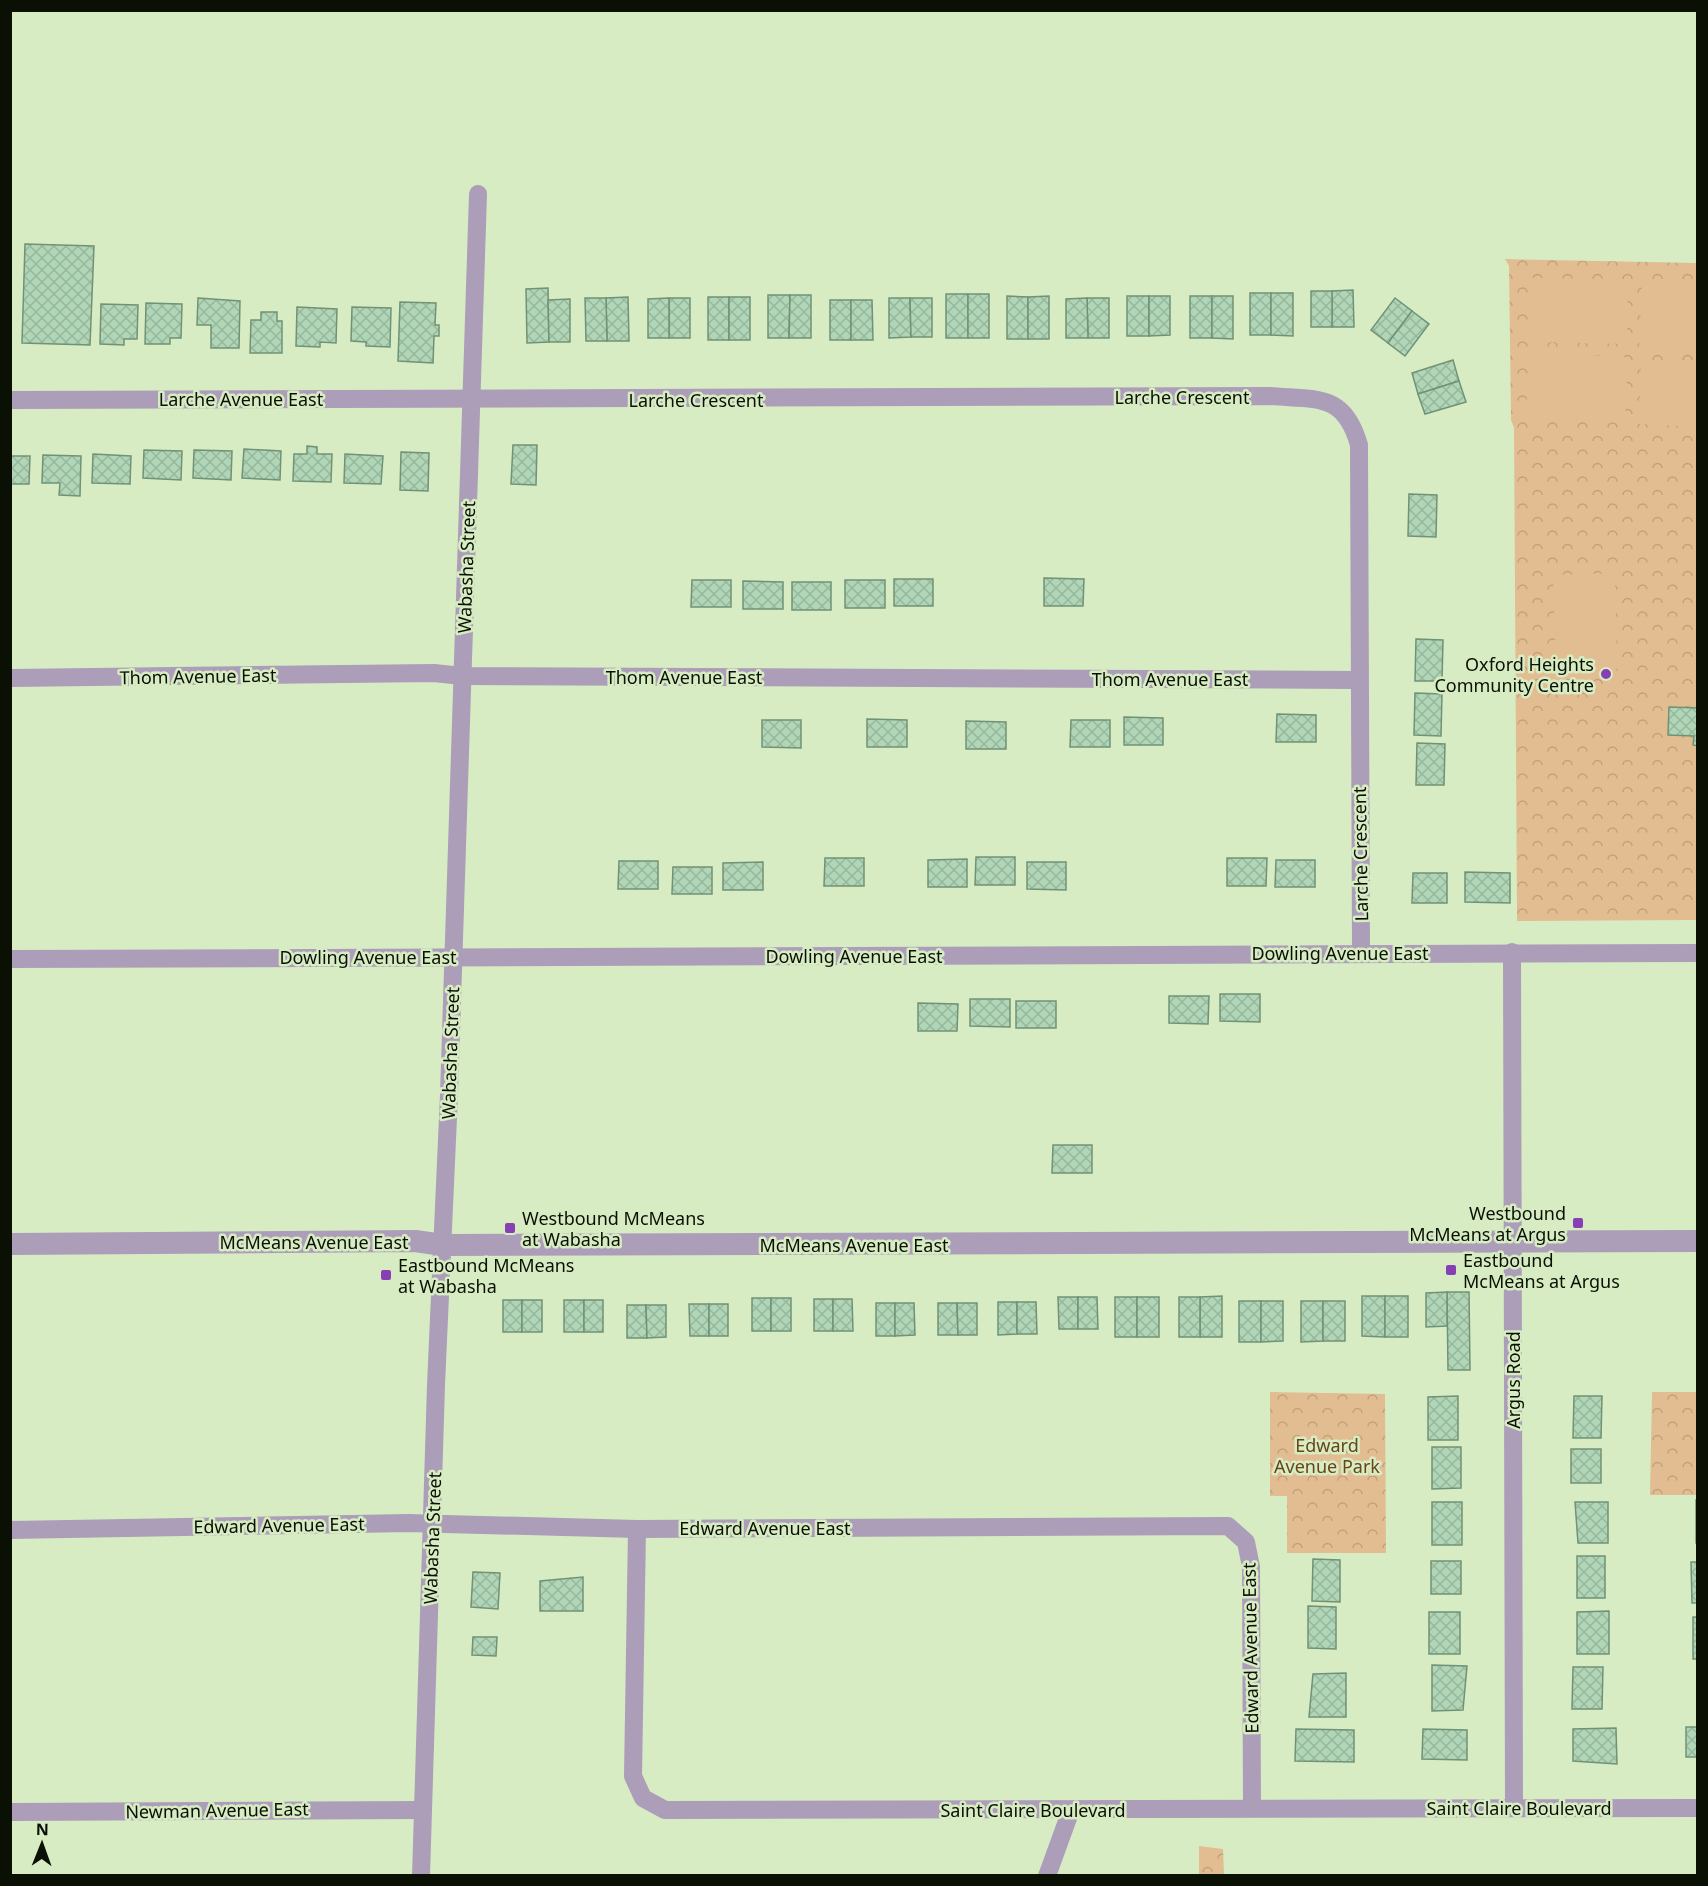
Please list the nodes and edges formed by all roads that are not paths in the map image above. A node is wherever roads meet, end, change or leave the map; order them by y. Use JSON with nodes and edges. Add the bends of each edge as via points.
{"nodes":[{"id":1,"x":478,"y":194,"type":"dead end"},
{"id":2,"x":10,"y":400,"type":"edge"},
{"id":3,"x":471,"y":401,"type":"junction"},
{"id":4,"x":462,"y":676,"type":"junction"},
{"id":5,"x":10,"y":678,"type":"edge"},
{"id":6,"x":1358,"y":680,"type":"junction"},
{"id":7,"x":1512,"y":952,"type":"junction"},
{"id":8,"x":1361,"y":953,"type":"junction"},
{"id":9,"x":1698,"y":953,"type":"edge"},
{"id":10,"x":10,"y":958,"type":"edge"},
{"id":11,"x":453,"y":958,"type":"junction"},
{"id":12,"x":1698,"y":1241,"type":"edge"},
{"id":13,"x":1512,"y":1242,"type":"junction"},
{"id":14,"x":10,"y":1244,"type":"edge"},
{"id":15,"x":443,"y":1245,"type":"junction"},
{"id":16,"x":432,"y":1525,"type":"junction"},
{"id":17,"x":637,"y":1529,"type":"junction"},
{"id":18,"x":10,"y":1530,"type":"edge"},
{"id":19,"x":1252,"y":1808,"type":"junction"},
{"id":20,"x":1514,"y":1808,"type":"junction"},
{"id":21,"x":1698,"y":1808,"type":"edge"},
{"id":22,"x":423,"y":1810,"type":"junction"},
{"id":23,"x":1071,"y":1810,"type":"junction"},
{"id":24,"x":10,"y":1812,"type":"edge"},
{"id":25,"x":422,"y":1875,"type":"edge"},
{"id":26,"x":1047,"y":1875,"type":"edge"}],
"edges":[{"from":1,"to":3,"type":"street","name":"Wabasha Street"},
{"from":2,"to":3,"type":"street","name":"Larche Avenue East"},
{"from":3,"to":4,"type":"street","name":"Wabasha Street"},
{"from":3,"to":6,"type":"street","name":"Larche Crescent","via":[[1269,396],[1322,400],[1343,410],[1353,424],[1359,445]]},
{"from":4,"to":5,"type":"street","name":"Thom Avenue East","via":[[434,673]]},
{"from":4,"to":6,"type":"street","name":"Thom Avenue East"},
{"from":4,"to":11,"type":"street","name":"Wabasha Street"},
{"from":6,"to":8,"type":"street","name":"Larche Crescent"},
{"from":7,"to":8,"type":"street","name":"Dowling Avenue East"},
{"from":7,"to":9,"type":"street","name":"Dowling Avenue East"},
{"from":7,"to":13,"type":"street","name":"Argus Road"},
{"from":8,"to":11,"type":"street","name":"Dowling Avenue East"},
{"from":10,"to":11,"type":"street","name":"Dowling Avenue East"},
{"from":11,"to":15,"type":"street","name":"Wabasha Street"},
{"from":12,"to":13,"type":"street","name":"McMeans Avenue East"},
{"from":13,"to":15,"type":"street","name":"McMeans Avenue East"},
{"from":13,"to":20,"type":"street","name":"Argus Road"},
{"from":14,"to":15,"type":"street","name":"McMeans Avenue East","via":[[415,1241]]},
{"from":15,"to":16,"type":"street","name":"Wabasha Street"},
{"from":16,"to":17,"type":"street","name":"Edward Avenue East"},
{"from":16,"to":18,"type":"street","name":"Edward Avenue East"},
{"from":16,"to":22,"type":"street","name":"Wabasha Street"},
{"from":17,"to":19,"type":"street","name":"Edward Avenue East","via":[[1228,1526],[1246,1542],[1251,1567]]},
{"from":17,"to":23,"type":"street","name":"Saint Claire Boulevard","via":[[633,1776],[643,1798],[665,1810]]},
{"from":19,"to":20,"type":"street","name":"Saint Claire Boulevard"},
{"from":19,"to":23,"type":"street","name":"Saint Claire Boulevard"},
{"from":20,"to":21,"type":"street","name":"Saint Claire Boulevard"},
{"from":22,"to":24,"type":"street","name":"Newman Avenue East"},
{"from":22,"to":25,"type":"street","name":"Wabasha Street"},
{"from":23,"to":26,"type":"street"}]}
